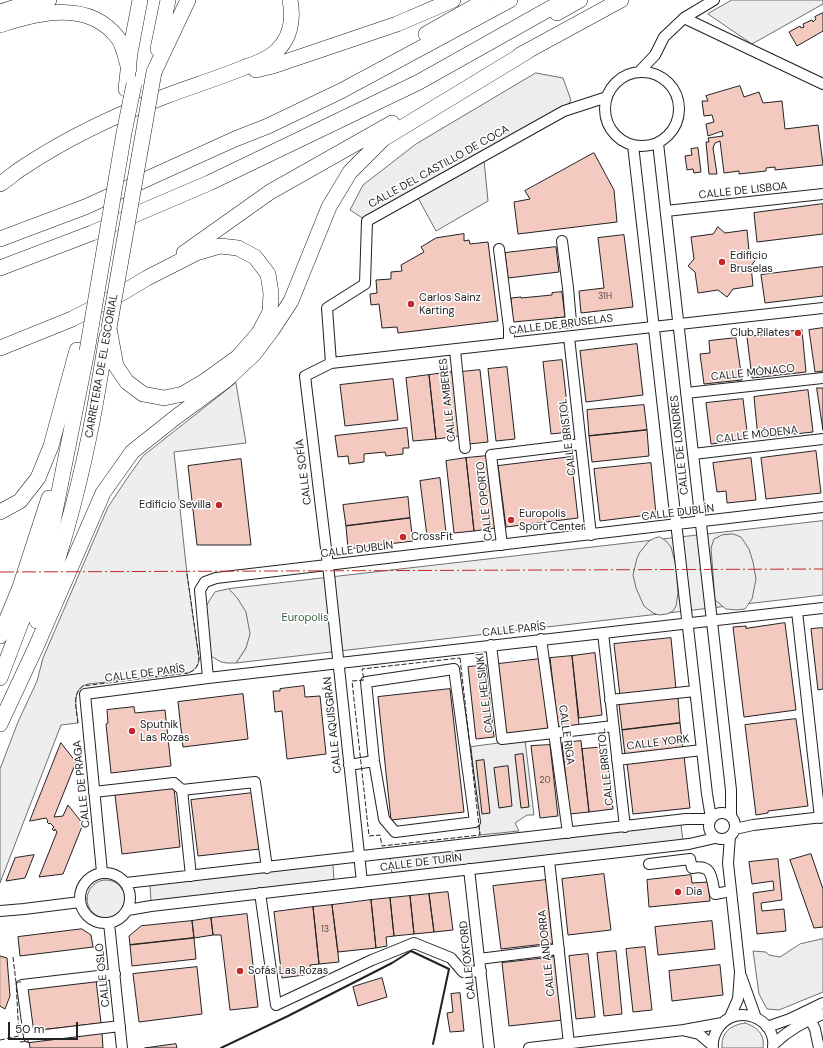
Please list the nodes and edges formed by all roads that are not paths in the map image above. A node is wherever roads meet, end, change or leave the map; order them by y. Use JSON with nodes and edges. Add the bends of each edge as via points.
{"nodes":[{"id":1,"x":49,"y":0,"type":"edge"},
{"id":2,"x":140,"y":0,"type":"edge"},
{"id":3,"x":150,"y":0,"type":"edge"},
{"id":4,"x":168,"y":0,"type":"edge"},
{"id":5,"x":188,"y":0,"type":"edge"},
{"id":6,"x":290,"y":0,"type":"edge"},
{"id":7,"x":453,"y":0,"type":"edge"},
{"id":8,"x":486,"y":0,"type":"edge"},
{"id":9,"x":510,"y":0,"type":"edge"},
{"id":10,"x":564,"y":0,"type":"edge"},
{"id":11,"x":580,"y":0,"type":"edge"},
{"id":12,"x":621,"y":0,"type":"edge"},
{"id":13,"x":714,"y":0,"type":"edge"},
{"id":14,"x":0,"y":12,"type":"edge"},
{"id":15,"x":684,"y":18,"type":"junction"},
{"id":16,"x":0,"y":25,"type":"edge"},
{"id":17,"x":528,"y":51,"type":"junction"},
{"id":18,"x":655,"y":55,"type":"junction"},
{"id":19,"x":443,"y":69,"type":"junction"},
{"id":20,"x":129,"y":70,"type":"junction"},
{"id":21,"x":154,"y":72,"type":"junction"},
{"id":22,"x":639,"y":72,"type":"junction"},
{"id":23,"x":225,"y":76,"type":"junction"},
{"id":24,"x":661,"y":77,"type":"junction"},
{"id":25,"x":823,"y":84,"type":"edge"},
{"id":26,"x":130,"y":86,"type":"junction"},
{"id":27,"x":607,"y":97,"type":"junction"},
{"id":28,"x":235,"y":139,"type":"junction"},
{"id":29,"x":658,"y":143,"type":"junction"},
{"id":30,"x":632,"y":145,"type":"junction"},
{"id":31,"x":21,"y":168,"type":"junction"},
{"id":32,"x":0,"y":177,"type":"edge"},
{"id":33,"x":0,"y":184,"type":"edge"},
{"id":34,"x":823,"y":194,"type":"edge"},
{"id":35,"x":666,"y":211,"type":"junction"},
{"id":36,"x":0,"y":239,"type":"edge"},
{"id":37,"x":562,"y":242,"type":"dead end"},
{"id":38,"x":499,"y":249,"type":"dead end"},
{"id":39,"x":0,"y":268,"type":"edge"},
{"id":40,"x":147,"y":278,"type":"junction"},
{"id":41,"x":823,"y":308,"type":"edge"},
{"id":42,"x":679,"y":324,"type":"junction"},
{"id":43,"x":654,"y":327,"type":"junction"},
{"id":44,"x":109,"y":328,"type":"junction"},
{"id":45,"x":509,"y":328,"type":"junction"},
{"id":46,"x":569,"y":337,"type":"junction"},
{"id":47,"x":509,"y":344,"type":"junction"},
{"id":48,"x":4,"y":346,"type":"edge"},
{"id":49,"x":82,"y":350,"type":"junction"},
{"id":50,"x":455,"y":350,"type":"junction"},
{"id":51,"x":331,"y":363,"type":"junction"},
{"id":52,"x":305,"y":376,"type":"joint"},
{"id":53,"x":823,"y":378,"type":"edge"},
{"id":54,"x":686,"y":393,"type":"junction"},
{"id":55,"x":70,"y":437,"type":"junction"},
{"id":56,"x":823,"y":439,"type":"edge"},
{"id":57,"x":581,"y":444,"type":"junction"},
{"id":58,"x":465,"y":448,"type":"dead end"},
{"id":59,"x":693,"y":454,"type":"junction"},
{"id":60,"x":823,"y":507,"type":"edge"},
{"id":61,"x":0,"y":512,"type":"edge"},
{"id":62,"x":700,"y":522,"type":"junction"},
{"id":63,"x":676,"y":525,"type":"junction"},
{"id":64,"x":591,"y":535,"type":"junction"},
{"id":65,"x":502,"y":545,"type":"junction"},
{"id":66,"x":328,"y":566,"type":"junction"},
{"id":67,"x":823,"y":608,"type":"edge"},
{"id":68,"x":796,"y":611,"type":"junction"},
{"id":69,"x":712,"y":620,"type":"junction"},
{"id":70,"x":687,"y":623,"type":"junction"},
{"id":71,"x":603,"y":633,"type":"junction"},
{"id":72,"x":0,"y":636,"type":"edge"},
{"id":73,"x":541,"y":639,"type":"junction"},
{"id":74,"x":491,"y":645,"type":"junction"},
{"id":75,"x":338,"y":664,"type":"junction"},
{"id":76,"x":0,"y":678,"type":"edge"},
{"id":77,"x":208,"y":678,"type":"junction"},
{"id":78,"x":695,"y":690,"type":"junction"},
{"id":79,"x":85,"y":694,"type":"joint"},
{"id":80,"x":610,"y":700,"type":"junction"},
{"id":81,"x":0,"y":724,"type":"edge"},
{"id":82,"x":613,"y":726,"type":"junction"},
{"id":83,"x":554,"y":733,"type":"junction"},
{"id":84,"x":702,"y":750,"type":"junction"},
{"id":85,"x":617,"y":760,"type":"junction"},
{"id":86,"x":374,"y":761,"type":"junction"},
{"id":87,"x":349,"y":765,"type":"junction"},
{"id":88,"x":182,"y":790,"type":"junction"},
{"id":89,"x":94,"y":792,"type":"junction"},
{"id":90,"x":821,"y":817,"type":"edge"},
{"id":91,"x":711,"y":819,"type":"junction"},
{"id":92,"x":732,"y":825,"type":"junction"},
{"id":93,"x":624,"y":826,"type":"junction"},
{"id":94,"x":568,"y":833,"type":"junction"},
{"id":95,"x":716,"y":838,"type":"junction"},
{"id":96,"x":359,"y":857,"type":"junction"},
{"id":97,"x":549,"y":860,"type":"junction"},
{"id":98,"x":728,"y":863,"type":"junction"},
{"id":99,"x":649,"y":864,"type":"dead end"},
{"id":100,"x":267,"y":868,"type":"junction"},
{"id":101,"x":469,"y":869,"type":"junction"},
{"id":102,"x":102,"y":872,"type":"junction"},
{"id":103,"x":191,"y":876,"type":"junction"},
{"id":104,"x":362,"y":882,"type":"junction"},
{"id":105,"x":126,"y":883,"type":"junction"},
{"id":106,"x":731,"y":892,"type":"junction"},
{"id":107,"x":260,"y":893,"type":"junction"},
{"id":108,"x":80,"y":902,"type":"junction"},
{"id":109,"x":128,"y":910,"type":"junction"},
{"id":110,"x":0,"y":911,"type":"edge"},
{"id":111,"x":109,"y":923,"type":"junction"},
{"id":112,"x":559,"y":949,"type":"junction"},
{"id":113,"x":480,"y":959,"type":"junction"},
{"id":114,"x":481,"y":971,"type":"junction"},
{"id":115,"x":740,"y":972,"type":"junction"},
{"id":116,"x":115,"y":974,"type":"junction"},
{"id":117,"x":823,"y":1003,"type":"edge"},
{"id":118,"x":823,"y":1014,"type":"edge"},
{"id":119,"x":756,"y":1018,"type":"junction"},
{"id":120,"x":810,"y":1019,"type":"junction"},
{"id":121,"x":726,"y":1020,"type":"junction"},
{"id":122,"x":120,"y":1026,"type":"junction"},
{"id":123,"x":767,"y":1027,"type":"junction"},
{"id":124,"x":684,"y":1030,"type":"junction"},
{"id":125,"x":569,"y":1044,"type":"junction"},
{"id":126,"x":773,"y":1046,"type":"edge"},
{"id":127,"x":713,"y":1047,"type":"edge"},
{"id":128,"x":122,"y":1048,"type":"edge"},
{"id":129,"x":489,"y":1048,"type":"edge"},
{"id":130,"x":529,"y":1048,"type":"edge"},
{"id":131,"x":819,"y":1048,"type":"edge"}],
"edges":[{"from":1,"to":14,"type":"highway"},
{"from":2,"to":20,"type":"highway"},
{"from":3,"to":26,"type":"highway"},
{"from":4,"to":21,"type":"highway","name":"CARRETERA DE EL ESCORIAL"},
{"from":5,"to":21,"type":"highway"},
{"from":6,"to":23,"type":"highway","via":[[291,28],[274,54]]},
{"from":7,"to":23,"type":"highway","via":[[323,50],[247,73]]},
{"from":8,"to":28,"type":"highway"},
{"from":9,"to":28,"type":"highway","via":[[341,91]]},
{"from":10,"to":19,"type":"highway"},
{"from":11,"to":19,"type":"highway","via":[[497,45]]},
{"from":12,"to":17,"type":"highway"},
{"from":13,"to":15,"type":"street"},
{"from":15,"to":18,"type":"street","via":[[664,37]]},
{"from":15,"to":25,"type":"street"},
{"from":16,"to":20,"type":"highway","via":[[32,14],[57,10],[92,15],[108,25],[119,39]]},
{"from":17,"to":40,"type":"highway","via":[[448,92],[270,192]]},
{"from":17,"to":81,"type":"highway","via":[[384,139],[350,172],[329,207],[291,301],[259,348],[225,382],[132,452],[103,493]]},
{"from":18,"to":22,"type":"street"},
{"from":18,"to":24,"type":"street"},
{"from":19,"to":39,"type":"highway","via":[[209,184]]},
{"from":20,"to":26,"type":"highway"},
{"from":21,"to":44,"type":"highway","name":"CARRETERA DE EL ESCORIAL","bridge":true},
{"from":22,"to":24,"type":"street"},
{"from":22,"to":27,"type":"street","via":[[629,74],[620,80],[612,87]]},
{"from":23,"to":31,"type":"highway","via":[[166,96],[110,120]]},
{"from":24,"to":29,"type":"street","via":[[673,88],[678,97],[680,110],[677,124],[669,135]]},
{"from":26,"to":49,"type":"highway","bridge":true,"via":[[124,110],[124,133],[106,239],[87,306]]},
{"from":27,"to":30,"type":"street","via":[[607,121],[613,132]]},
{"from":27,"to":51,"type":"street","name":"CALLE DEL CASTILLO DE COCA","via":[[564,111],[367,221],[365,284],[327,308]]},
{"from":28,"to":36,"type":"highway","via":[[85,207]]},
{"from":29,"to":30,"type":"street","via":[[646,146]]},
{"from":29,"to":35,"type":"street","name":"CALLE DE LONDRES"},
{"from":30,"to":43,"type":"street","name":"CALLE DE LONDRES"},
{"from":31,"to":32,"type":"highway"},
{"from":31,"to":33,"type":"highway"},
{"from":34,"to":35,"type":"street","name":"CALLE DE LISBOA"},
{"from":35,"to":42,"type":"street","name":"CALLE DE LONDRES"},
{"from":37,"to":45,"type":"street","via":[[571,322]]},
{"from":38,"to":45,"type":"street"},
{"from":40,"to":44,"type":"highway","via":[[196,253],[220,246],[238,248],[255,257],[268,274],[270,312],[259,333],[238,357],[183,394],[164,398],[143,394],[127,382],[116,366]]},
{"from":40,"to":48,"type":"highway","via":[[72,319]]},
{"from":41,"to":42,"type":"street","name":"CALLE DE BRUSELAS"},
{"from":42,"to":43,"type":"street","name":"CALLE DE BRUSELAS"},
{"from":42,"to":54,"type":"street","name":"CALLE DE LONDRES"},
{"from":43,"to":46,"type":"street","name":"CALLE DE BRUSELAS"},
{"from":43,"to":63,"type":"street","name":"CALLE DE LONDRES"},
{"from":44,"to":81,"type":"highway","name":"CARRETERA DE EL ESCORIAL","via":[[74,503],[49,589]]},
{"from":45,"to":47,"type":"street"},
{"from":46,"to":47,"type":"street","name":"CALLE DE BRUSELAS"},
{"from":46,"to":57,"type":"street","name":"CALLE BRISTOL"},
{"from":47,"to":50,"type":"street","name":"CALLE DE BRUSELAS"},
{"from":49,"to":55,"type":"highway","name":"CARRETERA DE EL ESCORIAL"},
{"from":49,"to":61,"type":"highway","via":[[52,446],[38,478],[20,500]]},
{"from":50,"to":51,"type":"street","name":"CALLE DE BRUSELAS"},
{"from":50,"to":58,"type":"street","name":"CALLE AMBERES"},
{"from":51,"to":52,"type":"street","name":"CALLE DE BRUSELAS"},
{"from":52,"to":66,"type":"street","name":"CALLE SOFÍA"},
{"from":53,"to":54,"type":"street","name":"CALLE MÓNACO"},
{"from":54,"to":59,"type":"street","name":"CALLE DE LONDRES"},
{"from":55,"to":72,"type":"highway","via":[[20,587]]},
{"from":55,"to":76,"type":"highway","name":"CARRETERA DE EL ESCORIAL","via":[[53,522],[35,586]]},
{"from":56,"to":59,"type":"street","name":"CALLE MÓDENA"},
{"from":57,"to":64,"type":"street","name":"CALLE BRISTOL"},
{"from":57,"to":65,"type":"street","name":"CALLE OPORTO","via":[[492,455]]},
{"from":59,"to":62,"type":"street","name":"CALLE DE LONDRES"},
{"from":60,"to":62,"type":"street","name":"CALLE DUBLÍN"},
{"from":62,"to":63,"type":"street","name":"CALLE DUBLÍN"},
{"from":62,"to":69,"type":"street","name":"CALLE DE LONDRES"},
{"from":63,"to":64,"type":"street","name":"CALLE DUBLÍN"},
{"from":63,"to":70,"type":"street","name":"CALLE DE LONDRES"},
{"from":64,"to":65,"type":"street","name":"CALLE DUBLÍN"},
{"from":65,"to":66,"type":"street","name":"CALLE DUBLÍN"},
{"from":66,"to":75,"type":"street","name":"CALLE AQUISGRÁN"},
{"from":66,"to":77,"type":"street","name":"CALLE DUBLÍN","via":[[216,578],[205,582],[200,590]]},
{"from":67,"to":68,"type":"street","name":"CALLE PARÍS"},
{"from":68,"to":69,"type":"street","name":"CALLE PARÍS"},
{"from":68,"to":90,"type":"street"},
{"from":69,"to":70,"type":"street","name":"CALLE PARÍS"},
{"from":69,"to":92,"type":"street","name":"CALLE DE LONDRES","via":[[731,790]]},
{"from":70,"to":71,"type":"street","name":"CALLE PARÍS"},
{"from":70,"to":78,"type":"street","name":"CALLE DE LONDRES"},
{"from":71,"to":73,"type":"street","name":"CALLE PARÍS"},
{"from":71,"to":80,"type":"street","name":"CALLE BRISTOL"},
{"from":73,"to":74,"type":"street","name":"CALLE PARÍS"},
{"from":73,"to":83,"type":"street","name":"CALLE RIGA"},
{"from":74,"to":75,"type":"street","name":"CALLE PARÍS"},
{"from":74,"to":83,"type":"street","name":"CALLE HELSINKI","via":[[502,739]]},
{"from":75,"to":77,"type":"street","name":"CALLE PARÍS"},
{"from":75,"to":87,"type":"street","name":"CALLE AQUISGRÁN"},
{"from":77,"to":79,"type":"street","name":"CALLE DE PARÍS"},
{"from":78,"to":80,"type":"street"},
{"from":78,"to":84,"type":"street","name":"CALLE DE LONDRES"},
{"from":79,"to":89,"type":"street","name":"CALLE DE PRAGA"},
{"from":80,"to":82,"type":"street","name":"CALLE BRISTOL"},
{"from":82,"to":83,"type":"street"},
{"from":82,"to":85,"type":"street","name":"CALLE BRISTOL"},
{"from":83,"to":94,"type":"street","name":"CALLE RIGA"},
{"from":84,"to":85,"type":"street","name":"CALLE YORK"},
{"from":84,"to":91,"type":"street","name":"CALLE DE LONDRES"},
{"from":85,"to":93,"type":"street","name":"CALLE BRISTOL"},
{"from":86,"to":86,"type":"street","via":[[366,682],[454,668],[475,822],[395,832],[384,819]]},
{"from":86,"to":87,"type":"street"},
{"from":87,"to":96,"type":"street","name":"CALLE AQUISGRÁN"},
{"from":88,"to":89,"type":"street","via":[[174,783]]},
{"from":88,"to":100,"type":"street","via":[[256,782]]},
{"from":88,"to":103,"type":"street"},
{"from":89,"to":102,"type":"street","name":"CALLE DE PRAGA"},
{"from":90,"to":92,"type":"street"},
{"from":91,"to":92,"type":"street","via":[[715,814],[726,814]]},
{"from":91,"to":93,"type":"street","name":"CALLE DE TURÍN","via":[[686,819]]},
{"from":91,"to":95,"type":"street","via":[[708,827]]},
{"from":92,"to":95,"type":"street","via":[[722,840]]},
{"from":92,"to":98,"type":"street","name":"CALLE DE LONDRES"},
{"from":93,"to":94,"type":"street","name":"CALLE DE TURÍN"},
{"from":94,"to":96,"type":"street","name":"CALLE DE TURÍN"},
{"from":95,"to":97,"type":"street","name":"CALLE DE TURÍN","via":[[689,844]]},
{"from":95,"to":98,"type":"street"},
{"from":96,"to":100,"type":"street","name":"CALLE DE TURÍN"},
{"from":96,"to":104,"type":"street","name":"CALLE AQUISGRÁN"},
{"from":97,"to":101,"type":"street","name":"CALLE DE TURÍN"},
{"from":97,"to":112,"type":"street","name":"CALLE ANDORRA"},
{"from":98,"to":106,"type":"street"},
{"from":99,"to":106,"type":"street","via":[[690,859],[692,868],[702,867],[710,872],[715,894]]},
{"from":100,"to":103,"type":"street","name":"CALLE DE TURÍN"},
{"from":101,"to":104,"type":"street","name":"CALLE DE TURÍN"},
{"from":101,"to":113,"type":"street","name":"CALLE OXFORD"},
{"from":102,"to":105,"type":"street","via":[[120,877]]},
{"from":102,"to":108,"type":"street","via":[[85,882],[80,892]]},
{"from":103,"to":105,"type":"street","name":"CALLE DE TURÍN"},
{"from":104,"to":107,"type":"street","name":"CALLE DE TURÍN"},
{"from":105,"to":109,"type":"street","via":[[131,896]]},
{"from":106,"to":115,"type":"street"},
{"from":107,"to":109,"type":"street","name":"CALLE DE TURÍN"},
{"from":107,"to":114,"type":"street","via":[[276,1005],[414,943],[451,958],[463,972]]},
{"from":108,"to":110,"type":"street"},
{"from":108,"to":111,"type":"street","via":[[83,911],[90,918],[98,923]]},
{"from":109,"to":111,"type":"street","via":[[123,917]]},
{"from":111,"to":116,"type":"street","name":"CALLE OSLO"},
{"from":112,"to":113,"type":"street"},
{"from":112,"to":125,"type":"street","name":"CALLE ANDORRA"},
{"from":113,"to":114,"type":"street","name":"CALLE OXFORD"},
{"from":114,"to":129,"type":"street","name":"CALLE OXFORD"},
{"from":115,"to":119,"type":"street"},
{"from":115,"to":121,"type":"street","via":[[738,999]]},
{"from":116,"to":122,"type":"street","name":"CALLE OSLO"},
{"from":116,"to":122,"type":"street","via":[[22,985],[29,1037]]},
{"from":117,"to":123,"type":"street"},
{"from":118,"to":120,"type":"street"},
{"from":119,"to":121,"type":"street","via":[[739,1015]]},
{"from":119,"to":123,"type":"street"},
{"from":120,"to":126,"type":"street","via":[[782,1035]]},
{"from":120,"to":131,"type":"street"},
{"from":121,"to":124,"type":"street"},
{"from":121,"to":127,"type":"street","via":[[715,1033]]},
{"from":122,"to":128,"type":"street","name":"CALLE OSLO"},
{"from":123,"to":126,"type":"street"},
{"from":124,"to":125,"type":"street"},
{"from":124,"to":127,"type":"street","via":[[699,1034]]},
{"from":125,"to":130,"type":"street"}]}
